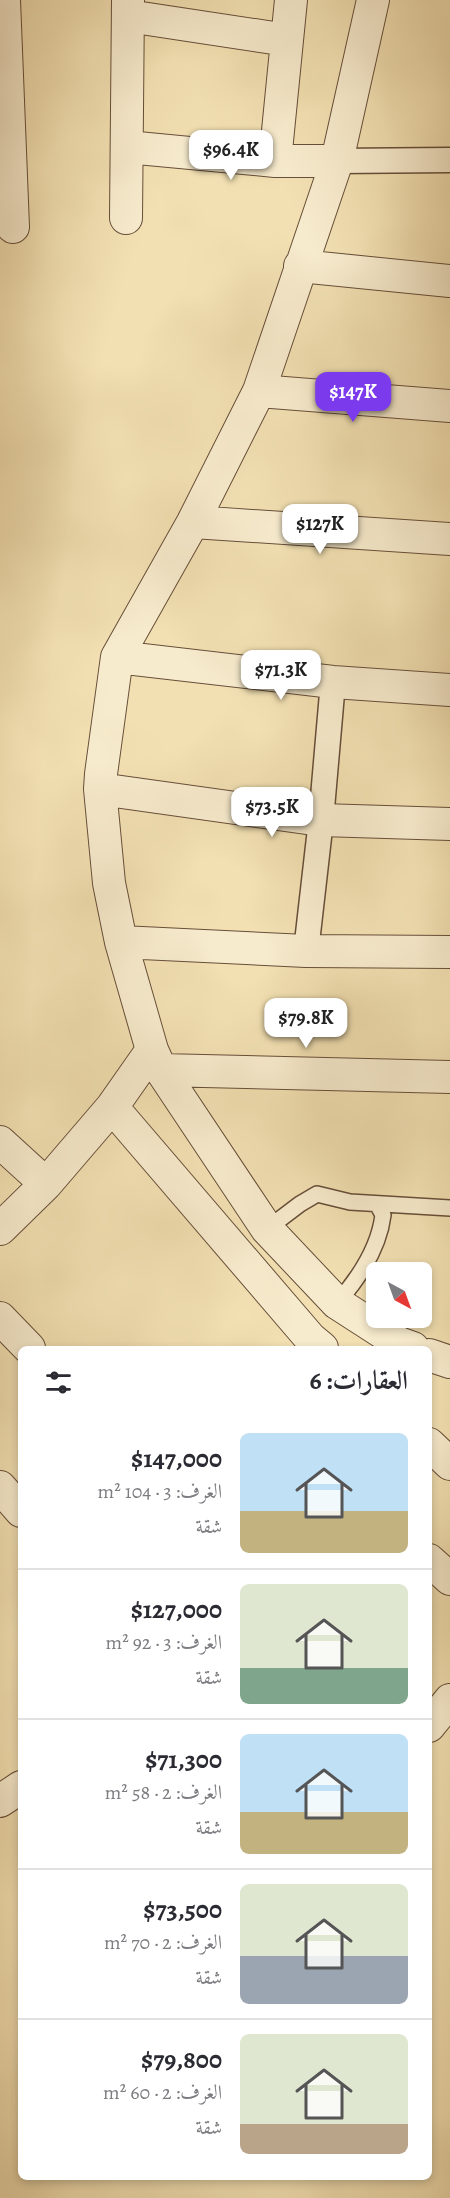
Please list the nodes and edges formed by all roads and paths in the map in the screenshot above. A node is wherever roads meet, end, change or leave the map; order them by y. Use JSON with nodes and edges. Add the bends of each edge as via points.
{"nodes":[{"id":1,"x":4,"y":0,"type":"edge"},
{"id":2,"x":291,"y":0,"type":"edge"},
{"id":3,"x":373,"y":0,"type":"edge"},
{"id":4,"x":128,"y":8,"type":"edge"},
{"id":5,"x":287,"y":40,"type":"junction"},
{"id":6,"x":127,"y":147,"type":"junction"},
{"id":7,"x":450,"y":160,"type":"edge"},
{"id":8,"x":275,"y":161,"type":"junction"},
{"id":9,"x":337,"y":161,"type":"junction"},
{"id":10,"x":126,"y":218,"type":"dead end"},
{"id":11,"x":13,"y":227,"type":"dead end"},
{"id":12,"x":300,"y":266,"type":"junction"},
{"id":13,"x":450,"y":281,"type":"edge"},
{"id":14,"x":259,"y":391,"type":"junction"},
{"id":15,"x":450,"y":406,"type":"edge"},
{"id":16,"x":193,"y":522,"type":"junction"},
{"id":17,"x":450,"y":539,"type":"edge"},
{"id":18,"x":117,"y":657,"type":"junction"},
{"id":19,"x":333,"y":682,"type":"junction"},
{"id":20,"x":450,"y":690,"type":"edge"},
{"id":21,"x":100,"y":789,"type":"junction"},
{"id":22,"x":321,"y":820,"type":"junction"},
{"id":23,"x":450,"y":824,"type":"edge"},
{"id":24,"x":121,"y":942,"type":"junction"},
{"id":25,"x":306,"y":951,"type":"junction"},
{"id":26,"x":450,"y":952,"type":"edge"},
{"id":27,"x":157,"y":1060,"type":"junction"},
{"id":28,"x":450,"y":1077,"type":"edge"},
{"id":29,"x":112,"y":1107,"type":"junction"},
{"id":30,"x":0,"y":1142,"type":"edge"},
{"id":31,"x":46,"y":1184,"type":"junction"},
{"id":32,"x":377,"y":1204,"type":"junction"},
{"id":33,"x":450,"y":1208,"type":"edge"},
{"id":34,"x":0,"y":1229,"type":"edge"},
{"id":35,"x":267,"y":1229,"type":"junction"},
{"id":36,"x":338,"y":1303,"type":"junction"},
{"id":37,"x":0,"y":1318,"type":"edge"},
{"id":38,"x":311,"y":1345,"type":"edge"},
{"id":39,"x":27,"y":1346,"type":"edge"},
{"id":40,"x":407,"y":1346,"type":"edge"},
{"id":41,"x":432,"y":1355,"type":"edge"},
{"id":42,"x":450,"y":1362,"type":"edge"},
{"id":43,"x":432,"y":1447,"type":"edge"},
{"id":44,"x":450,"y":1464,"type":"edge"},
{"id":45,"x":432,"y":1563,"type":"edge"},
{"id":46,"x":450,"y":1579,"type":"edge"},
{"id":47,"x":450,"y":1700,"type":"edge"},
{"id":48,"x":432,"y":1722,"type":"edge"},
{"id":49,"x":18,"y":1789,"type":"edge"},
{"id":50,"x":0,"y":1801,"type":"edge"}],
"edges":[{"from":1,"to":11,"type":"street"},
{"from":2,"to":5,"type":"street"},
{"from":3,"to":9,"type":"street"},
{"from":4,"to":5,"type":"street"},
{"from":4,"to":6,"type":"street"},
{"from":5,"to":8,"type":"street"},
{"from":6,"to":8,"type":"street"},
{"from":6,"to":10,"type":"street"},
{"from":7,"to":9,"type":"street"},
{"from":8,"to":9,"type":"street"},
{"from":9,"to":12,"type":"street"},
{"from":12,"to":13,"type":"street"},
{"from":12,"to":14,"type":"street"},
{"from":14,"to":15,"type":"street"},
{"from":14,"to":16,"type":"street"},
{"from":16,"to":17,"type":"street"},
{"from":16,"to":18,"type":"street"},
{"from":18,"to":19,"type":"street"},
{"from":18,"to":21,"type":"street"},
{"from":19,"to":20,"type":"street"},
{"from":19,"to":22,"type":"street"},
{"from":21,"to":22,"type":"street"},
{"from":21,"to":24,"type":"street","via":[[109,883]]},
{"from":22,"to":23,"type":"street"},
{"from":22,"to":25,"type":"street"},
{"from":24,"to":25,"type":"street"},
{"from":24,"to":27,"type":"street"},
{"from":25,"to":26,"type":"street"},
{"from":27,"to":28,"type":"street"},
{"from":27,"to":29,"type":"street"},
{"from":27,"to":35,"type":"street"},
{"from":29,"to":31,"type":"street"},
{"from":29,"to":38,"type":"street"},
{"from":30,"to":31,"type":"street"},
{"from":31,"to":34,"type":"street"},
{"from":32,"to":33,"type":"lane"},
{"from":32,"to":35,"type":"lane","via":[[317,1194]]},
{"from":32,"to":36,"type":"lane","via":[[383,1215],[377,1242]]},
{"from":35,"to":36,"type":"street"},
{"from":36,"to":38,"type":"street"},
{"from":36,"to":40,"type":"street"},
{"from":37,"to":39,"type":"street"},
{"from":41,"to":42,"type":"street"},
{"from":43,"to":44,"type":"street"},
{"from":45,"to":46,"type":"street"},
{"from":47,"to":48,"type":"street"},
{"from":49,"to":50,"type":"street"}]}
